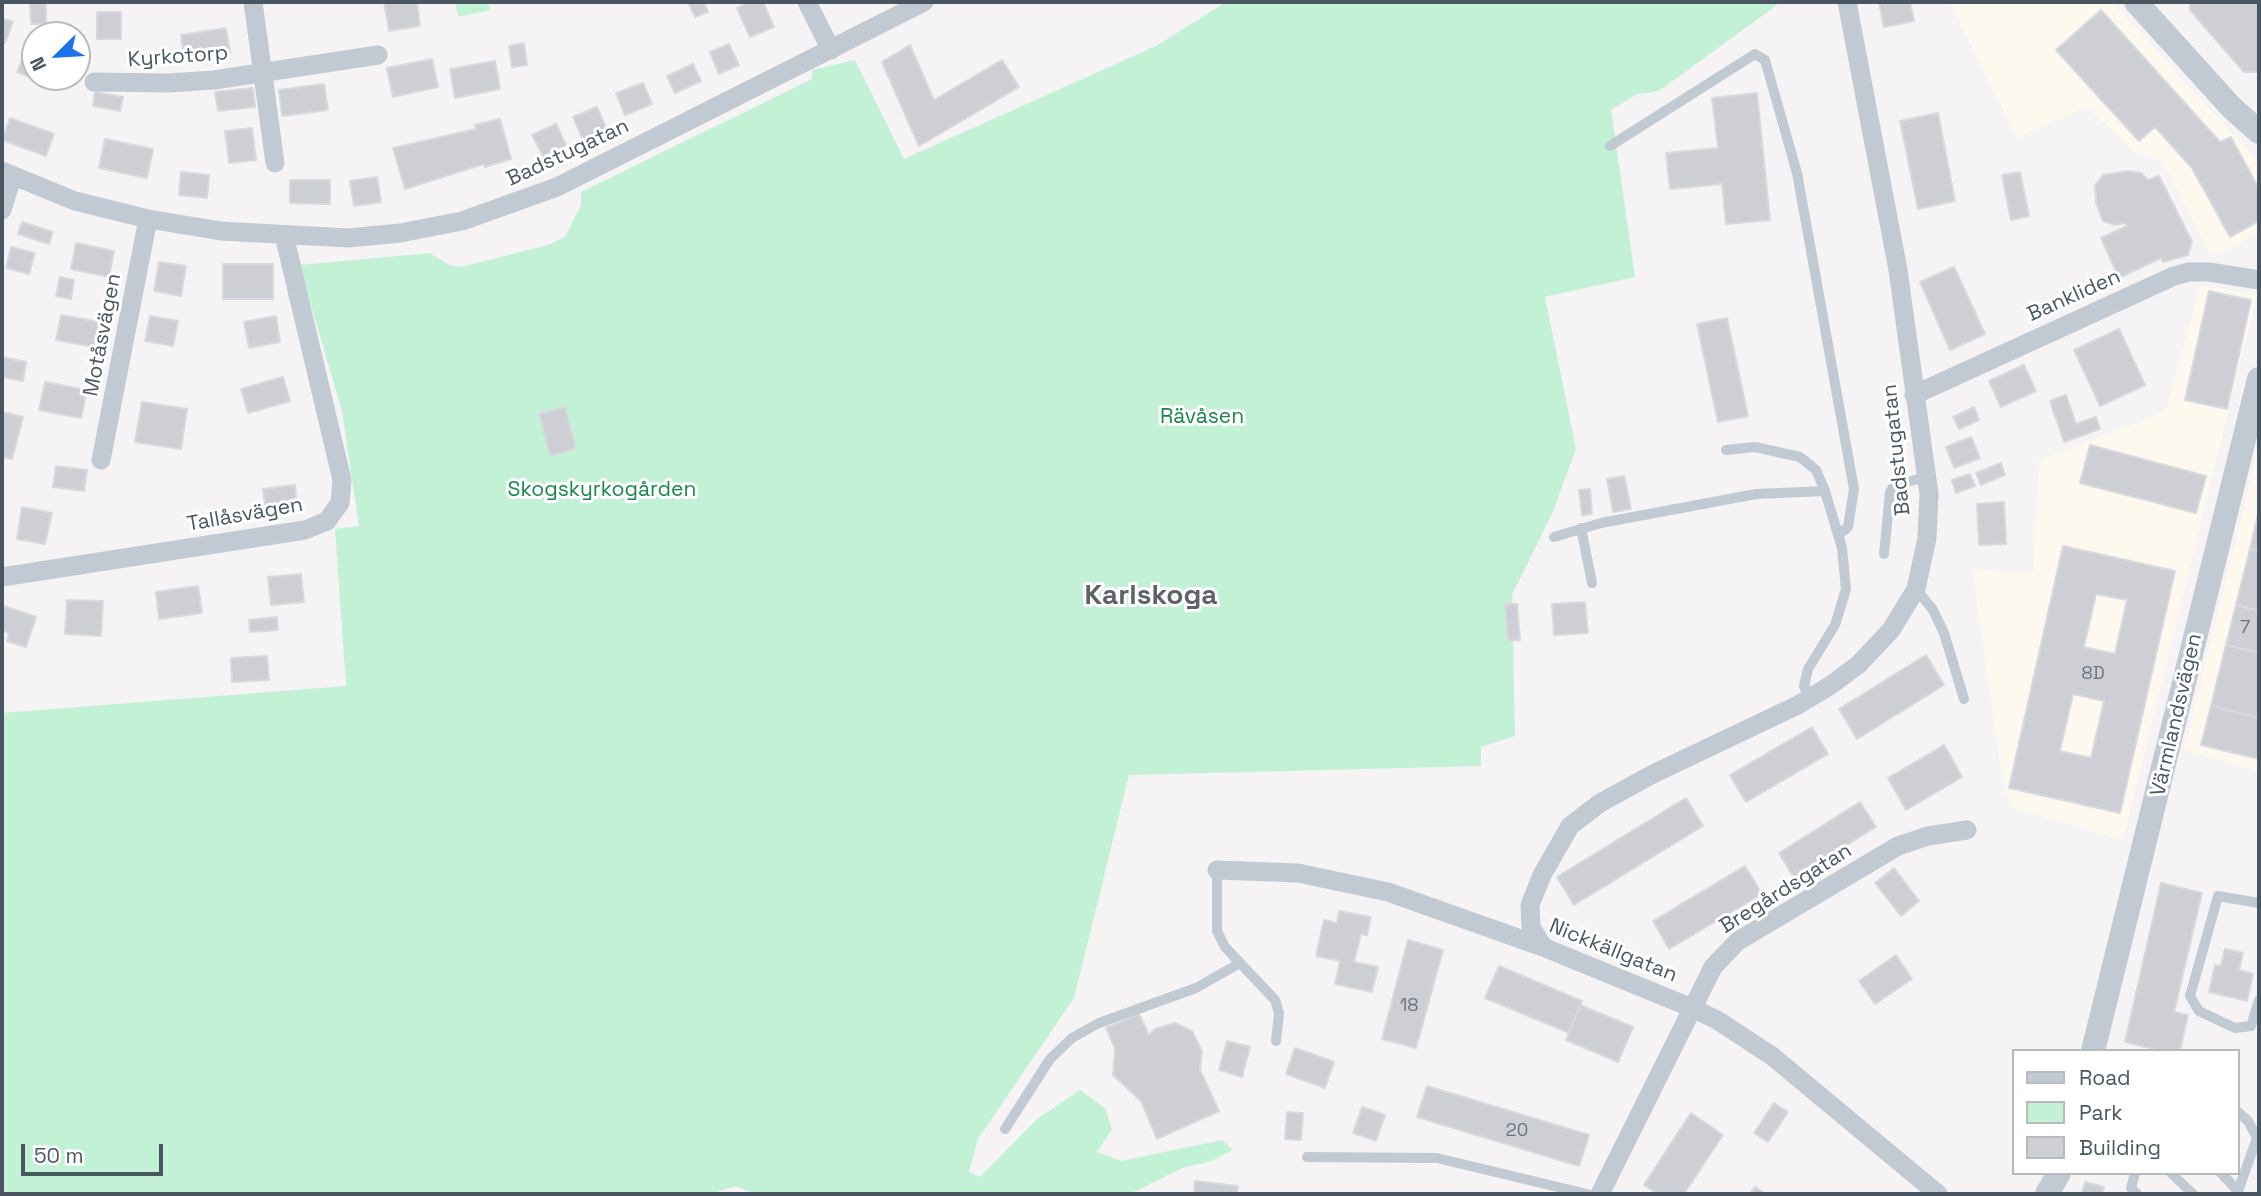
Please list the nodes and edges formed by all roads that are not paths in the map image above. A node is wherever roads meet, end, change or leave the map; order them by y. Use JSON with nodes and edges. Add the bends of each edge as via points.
{"nodes":[{"id":1,"x":253,"y":2,"type":"edge"},
{"id":2,"x":807,"y":2,"type":"edge"},
{"id":3,"x":924,"y":2,"type":"edge"},
{"id":4,"x":1847,"y":2,"type":"edge"},
{"id":5,"x":2136,"y":2,"type":"edge"},
{"id":6,"x":831,"y":50,"type":"junction"},
{"id":7,"x":378,"y":55,"type":"dead end"},
{"id":8,"x":265,"y":72,"type":"junction"},
{"id":9,"x":94,"y":82,"type":"dead end"},
{"id":10,"x":2259,"y":132,"type":"edge"},
{"id":11,"x":1610,"y":146,"type":"dead end"},
{"id":12,"x":275,"y":163,"type":"dead end"},
{"id":13,"x":7,"y":174,"type":"edge"},
{"id":14,"x":2,"y":210,"type":"edge"},
{"id":15,"x":148,"y":219,"type":"junction"},
{"id":16,"x":284,"y":235,"type":"junction"},
{"id":17,"x":2259,"y":280,"type":"edge"},
{"id":18,"x":2259,"y":379,"type":"edge"},
{"id":19,"x":1914,"y":395,"type":"junction"},
{"id":20,"x":2251,"y":442,"type":"edge"},
{"id":21,"x":1726,"y":450,"type":"dead end"},
{"id":22,"x":101,"y":460,"type":"dead end"},
{"id":23,"x":1926,"y":477,"type":"junction"},
{"id":24,"x":1825,"y":491,"type":"junction"},
{"id":25,"x":1581,"y":528,"type":"junction"},
{"id":26,"x":1839,"y":535,"type":"junction"},
{"id":27,"x":1555,"y":537,"type":"dead end"},
{"id":28,"x":1884,"y":554,"type":"dead end"},
{"id":29,"x":2,"y":578,"type":"edge"},
{"id":30,"x":1591,"y":583,"type":"dead end"},
{"id":31,"x":1916,"y":589,"type":"junction"},
{"id":32,"x":1809,"y":699,"type":"junction"},
{"id":33,"x":1964,"y":699,"type":"dead end"},
{"id":34,"x":1967,"y":831,"type":"dead end"},
{"id":35,"x":1217,"y":870,"type":"joint"},
{"id":36,"x":2259,"y":902,"type":"edge"},
{"id":37,"x":1543,"y":947,"type":"junction"},
{"id":38,"x":1240,"y":963,"type":"junction"},
{"id":39,"x":2259,"y":1000,"type":"edge"},
{"id":40,"x":1692,"y":1008,"type":"junction"},
{"id":41,"x":1276,"y":1041,"type":"dead end"},
{"id":42,"x":2094,"y":1049,"type":"edge"},
{"id":43,"x":2240,"y":1114,"type":"edge"},
{"id":44,"x":1005,"y":1129,"type":"dead end"},
{"id":45,"x":1307,"y":1157,"type":"dead end"},
{"id":46,"x":2060,"y":1175,"type":"edge"},
{"id":47,"x":2062,"y":1175,"type":"edge"},
{"id":48,"x":2134,"y":1175,"type":"edge"},
{"id":49,"x":2173,"y":1175,"type":"edge"},
{"id":50,"x":2223,"y":1175,"type":"edge"},
{"id":51,"x":2238,"y":1193,"type":"edge"},
{"id":52,"x":1587,"y":1194,"type":"edge"},
{"id":53,"x":1600,"y":1194,"type":"edge"},
{"id":54,"x":1938,"y":1194,"type":"edge"},
{"id":55,"x":2047,"y":1194,"type":"edge"},
{"id":56,"x":2067,"y":1194,"type":"edge"},
{"id":57,"x":2137,"y":1194,"type":"edge"},
{"id":58,"x":2193,"y":1194,"type":"edge"}],
"edges":[{"from":1,"to":8,"type":"street"},
{"from":2,"to":6,"type":"street"},
{"from":3,"to":6,"type":"street","name":"Badstugatan"},
{"from":4,"to":19,"type":"street","name":"Badstugatan","via":[[1898,270]]},
{"from":5,"to":10,"type":"street"},
{"from":6,"to":16,"type":"street","name":"Badstugatan","via":[[513,205],[400,233],[348,238]]},
{"from":7,"to":8,"type":"street","name":"Kyrkotorp"},
{"from":8,"to":9,"type":"street","name":"Kyrkotorp","via":[[168,83]]},
{"from":8,"to":12,"type":"street"},
{"from":11,"to":26,"type":"lane","via":[[1755,54],[1765,60],[1797,173],[1854,489],[1848,527]]},
{"from":13,"to":14,"type":"street"},
{"from":13,"to":15,"type":"street","name":"Badstugatan","via":[[75,201]]},
{"from":15,"to":16,"type":"street","name":"Badstugatan"},
{"from":15,"to":22,"type":"street","name":"Motåsvägen"},
{"from":16,"to":29,"type":"street","name":"Tallåsvägen","via":[[342,480],[340,503],[327,522],[305,530]]},
{"from":17,"to":19,"type":"street","name":"Bankliden","via":[[2209,272],[2174,276]]},
{"from":18,"to":20,"type":"street","name":"Värmlandsvägen"},
{"from":19,"to":23,"type":"street","name":"Badstugatan"},
{"from":20,"to":42,"type":"street","name":"Värmlandsvägen"},
{"from":21,"to":24,"type":"lane","via":[[1755,447],[1800,457],[1816,470]]},
{"from":23,"to":28,"type":"lane","via":[[1895,485],[1890,492]]},
{"from":23,"to":31,"type":"street","name":"Badstugatan","via":[[1927,538]]},
{"from":24,"to":25,"type":"lane","via":[[1756,494]]},
{"from":24,"to":26,"type":"lane"},
{"from":25,"to":27,"type":"lane"},
{"from":25,"to":30,"type":"lane"},
{"from":26,"to":32,"type":"lane","via":[[1844,601],[1808,669],[1804,686]]},
{"from":31,"to":32,"type":"street","name":"Badstugatan","via":[[1891,630],[1859,664]]},
{"from":31,"to":33,"type":"lane","via":[[1944,633]]},
{"from":32,"to":37,"type":"street","name":"Badstugatan","via":[[1653,774],[1600,803],[1570,826],[1530,905],[1531,928]]},
{"from":34,"to":40,"type":"street","name":"Bregårdsgatan","via":[[1898,846],[1738,941],[1713,967]]},
{"from":35,"to":37,"type":"street","name":"Nickkällgatan","via":[[1298,873],[1341,880],[1433,906]]},
{"from":35,"to":38,"type":"lane","via":[[1217,931]]},
{"from":36,"to":39,"type":"lane","via":[[2218,895],[2190,996],[2199,1011],[2235,1028],[2251,1026]]},
{"from":37,"to":40,"type":"street","name":"Nickkällgatan"},
{"from":38,"to":41,"type":"lane","via":[[1275,1000],[1279,1013]]},
{"from":38,"to":44,"type":"lane","via":[[1196,988],[1099,1023],[1072,1038],[1051,1059]]},
{"from":40,"to":53,"type":"street","name":"Bregårdsgatan"},
{"from":40,"to":54,"type":"street","name":"Nickkällgatan","via":[[1772,1056]]},
{"from":43,"to":51,"type":"lane","via":[[2256,1138]]},
{"from":45,"to":52,"type":"lane","via":[[1437,1158]]},
{"from":46,"to":55,"type":"street"},
{"from":47,"to":56,"type":"street"},
{"from":48,"to":57,"type":"lane","via":[[2131,1188]]},
{"from":49,"to":58,"type":"lane"},
{"from":50,"to":51,"type":"lane"}]}
